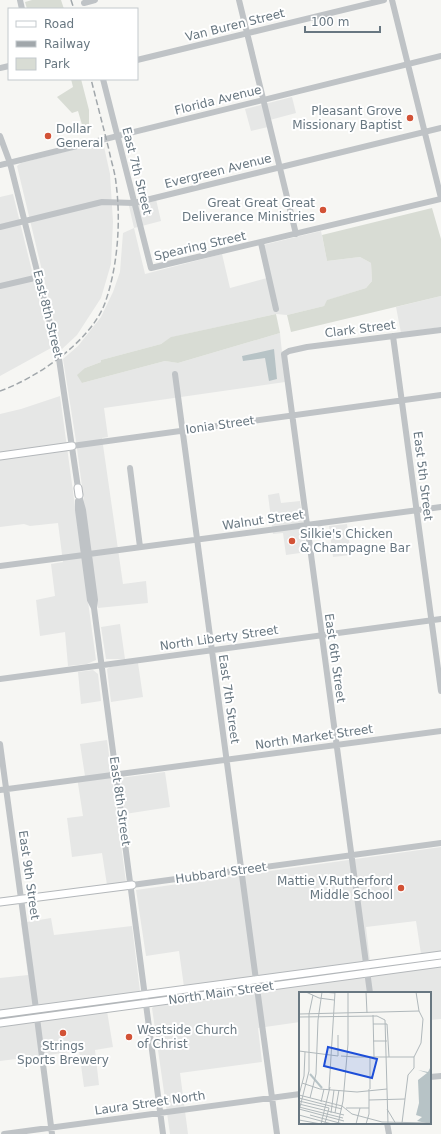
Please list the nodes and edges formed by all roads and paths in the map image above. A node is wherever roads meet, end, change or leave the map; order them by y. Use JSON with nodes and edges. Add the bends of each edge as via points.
{"nodes":[{"id":1,"x":95,"y":0,"type":"edge"},
{"id":2,"x":239,"y":0,"type":"edge"},
{"id":3,"x":384,"y":0,"type":"edge"},
{"id":4,"x":392,"y":0,"type":"edge"},
{"id":5,"x":85,"y":4,"type":"edge"},
{"id":6,"x":247,"y":33,"type":"junction"},
{"id":7,"x":441,"y":56,"type":"edge"},
{"id":8,"x":138,"y":60,"type":"edge"},
{"id":9,"x":408,"y":64,"type":"junction"},
{"id":10,"x":103,"y":80,"type":"edge"},
{"id":11,"x":263,"y":100,"type":"junction"},
{"id":12,"x":441,"y":128,"type":"edge"},
{"id":13,"x":425,"y":132,"type":"junction"},
{"id":14,"x":0,"y":136,"type":"edge"},
{"id":15,"x":117,"y":136,"type":"junction"},
{"id":16,"x":10,"y":163,"type":"junction"},
{"id":17,"x":0,"y":165,"type":"edge"},
{"id":18,"x":280,"y":167,"type":"junction"},
{"id":19,"x":441,"y":198,"type":"edge"},
{"id":20,"x":134,"y":203,"type":"junction"},
{"id":21,"x":25,"y":221,"type":"junction"},
{"id":22,"x":0,"y":227,"type":"edge"},
{"id":23,"x":296,"y":234,"type":"junction"},
{"id":24,"x":261,"y":243,"type":"junction"},
{"id":25,"x":151,"y":268,"type":"joint"},
{"id":26,"x":39,"y":277,"type":"junction"},
{"id":27,"x":0,"y":286,"type":"edge"},
{"id":28,"x":276,"y":310,"type":"dead end"},
{"id":29,"x":441,"y":330,"type":"edge"},
{"id":30,"x":393,"y":336,"type":"junction"},
{"id":31,"x":284,"y":354,"type":"joint"},
{"id":32,"x":175,"y":374,"type":"dead end"},
{"id":33,"x":441,"y":395,"type":"edge"},
{"id":34,"x":402,"y":400,"type":"junction"},
{"id":35,"x":292,"y":415,"type":"junction"},
{"id":36,"x":182,"y":430,"type":"junction"},
{"id":37,"x":72,"y":446,"type":"junction"},
{"id":38,"x":0,"y":456,"type":"edge"},
{"id":39,"x":130,"y":468,"type":"dead end"},
{"id":40,"x":441,"y":507,"type":"edge"},
{"id":41,"x":416,"y":510,"type":"junction"},
{"id":42,"x":306,"y":525,"type":"junction"},
{"id":43,"x":196,"y":540,"type":"junction"},
{"id":44,"x":140,"y":547,"type":"junction"},
{"id":45,"x":86,"y":555,"type":"junction"},
{"id":46,"x":0,"y":566,"type":"edge"},
{"id":47,"x":441,"y":619,"type":"edge"},
{"id":48,"x":431,"y":620,"type":"junction"},
{"id":49,"x":321,"y":635,"type":"junction"},
{"id":50,"x":211,"y":650,"type":"junction"},
{"id":51,"x":102,"y":665,"type":"junction"},
{"id":52,"x":0,"y":679,"type":"edge"},
{"id":53,"x":441,"y":691,"type":"edge"},
{"id":54,"x":441,"y":731,"type":"edge"},
{"id":55,"x":0,"y":744,"type":"edge"},
{"id":56,"x":336,"y":745,"type":"junction"},
{"id":57,"x":226,"y":760,"type":"junction"},
{"id":58,"x":116,"y":775,"type":"junction"},
{"id":59,"x":3,"y":790,"type":"edge"},
{"id":60,"x":121,"y":812,"type":"joint"},
{"id":61,"x":122,"y":821,"type":"joint"},
{"id":62,"x":441,"y":843,"type":"edge"},
{"id":63,"x":352,"y":855,"type":"junction"},
{"id":64,"x":241,"y":870,"type":"junction"},
{"id":65,"x":132,"y":885,"type":"junction"},
{"id":66,"x":21,"y":900,"type":"junction"},
{"id":67,"x":0,"y":902,"type":"edge"},
{"id":68,"x":441,"y":954,"type":"edge"},
{"id":69,"x":441,"y":963,"type":"edge"},
{"id":70,"x":366,"y":965,"type":"junction"},
{"id":71,"x":367,"y":974,"type":"junction"},
{"id":72,"x":256,"y":980,"type":"junction"},
{"id":73,"x":257,"y":988,"type":"junction"},
{"id":74,"x":370,"y":992,"type":"edge"},
{"id":75,"x":146,"y":994,"type":"junction"},
{"id":76,"x":147,"y":1003,"type":"junction"},
{"id":77,"x":36,"y":1009,"type":"junction"},
{"id":78,"x":0,"y":1014,"type":"edge"},
{"id":79,"x":37,"y":1018,"type":"junction"},
{"id":80,"x":0,"y":1023,"type":"edge"},
{"id":81,"x":441,"y":1076,"type":"edge"},
{"id":82,"x":431,"y":1077,"type":"edge"},
{"id":83,"x":299,"y":1094,"type":"edge"},
{"id":84,"x":272,"y":1098,"type":"junction"},
{"id":85,"x":162,"y":1113,"type":"junction"},
{"id":86,"x":387,"y":1124,"type":"edge"},
{"id":87,"x":52,"y":1131,"type":"edge"},
{"id":88,"x":4,"y":1134,"type":"edge"},
{"id":89,"x":163,"y":1134,"type":"edge"},
{"id":90,"x":166,"y":1134,"type":"edge"},
{"id":91,"x":277,"y":1134,"type":"edge"},
{"id":92,"x":389,"y":1134,"type":"edge"}],
"edges":[{"from":1,"to":5,"type":"street"},
{"from":2,"to":6,"type":"street"},
{"from":3,"to":6,"type":"street","name":"Van Buren Street"},
{"from":4,"to":9,"type":"street"},
{"from":6,"to":8,"type":"street","name":"Van Buren Street"},
{"from":6,"to":11,"type":"street"},
{"from":7,"to":9,"type":"street","name":"Florida Avenue"},
{"from":9,"to":11,"type":"street","name":"Florida Avenue"},
{"from":9,"to":13,"type":"street"},
{"from":10,"to":15,"type":"street","name":"East 7th Street"},
{"from":11,"to":15,"type":"street","name":"Florida Avenue"},
{"from":11,"to":18,"type":"street"},
{"from":12,"to":13,"type":"street","name":"Evergreen Avenue"},
{"from":13,"to":18,"type":"street","name":"Evergreen Avenue"},
{"from":13,"to":19,"type":"street"},
{"from":14,"to":16,"type":"street","name":"East 8th Street"},
{"from":15,"to":16,"type":"street","name":"Florida Avenue"},
{"from":15,"to":20,"type":"street","name":"East 7th Street"},
{"from":16,"to":17,"type":"street","name":"Florida Avenue"},
{"from":16,"to":21,"type":"street","name":"East 8th Street"},
{"from":18,"to":20,"type":"street","name":"Evergreen Avenue"},
{"from":18,"to":23,"type":"street"},
{"from":19,"to":23,"type":"street","name":"Spearing Street"},
{"from":20,"to":21,"type":"street","name":"Evergreen Avenue","via":[[102,202]]},
{"from":20,"to":25,"type":"street","name":"East 7th Street"},
{"from":21,"to":22,"type":"street","name":"Evergreen Avenue"},
{"from":21,"to":26,"type":"street","name":"East 8th Street"},
{"from":23,"to":24,"type":"street","name":"Spearing Street"},
{"from":24,"to":25,"type":"street","name":"Spearing Street"},
{"from":24,"to":28,"type":"street"},
{"from":26,"to":27,"type":"street"},
{"from":26,"to":37,"type":"street","name":"East 8th Street","via":[[61,369]]},
{"from":29,"to":30,"type":"street","name":"Clark Street"},
{"from":30,"to":31,"type":"street","name":"Clark Street","via":[[307,347]]},
{"from":30,"to":34,"type":"street","name":"East 5th Street"},
{"from":31,"to":35,"type":"street","name":"East 6th Street"},
{"from":32,"to":36,"type":"street","name":"East 7th Street"},
{"from":33,"to":34,"type":"street","name":"Ionia Street"},
{"from":34,"to":35,"type":"street","name":"Ionia Street"},
{"from":34,"to":41,"type":"street","name":"East 5th Street"},
{"from":35,"to":36,"type":"street","name":"Ionia Street"},
{"from":35,"to":42,"type":"street","name":"East 6th Street"},
{"from":36,"to":37,"type":"street","name":"Ionia Street"},
{"from":36,"to":43,"type":"street","name":"East 7th Street"},
{"from":37,"to":38,"type":"main road","name":"Ionia Street"},
{"from":37,"to":45,"type":"street","name":"East 8th Street","via":[[78,510]]},
{"from":39,"to":44,"type":"street"},
{"from":40,"to":41,"type":"street","name":"Walnut Street"},
{"from":41,"to":42,"type":"street","name":"Walnut Street"},
{"from":41,"to":48,"type":"street","name":"East 5th Street"},
{"from":42,"to":43,"type":"street","name":"Walnut Street"},
{"from":42,"to":49,"type":"street","name":"East 6th Street"},
{"from":43,"to":44,"type":"street","name":"Walnut Street"},
{"from":43,"to":50,"type":"street","name":"East 7th Street"},
{"from":44,"to":45,"type":"street","name":"Walnut Street"},
{"from":45,"to":46,"type":"street","name":"Walnut Street"},
{"from":45,"to":51,"type":"street","name":"East 8th Street","via":[[95,600]]},
{"from":47,"to":48,"type":"street","name":"North Liberty Street"},
{"from":48,"to":49,"type":"street","name":"North Liberty Street"},
{"from":48,"to":53,"type":"street","name":"East 5th Street"},
{"from":49,"to":50,"type":"street","name":"North Liberty Street"},
{"from":49,"to":56,"type":"street","name":"East 6th Street"},
{"from":50,"to":51,"type":"street","name":"North Liberty Street"},
{"from":50,"to":57,"type":"street","name":"East 7th Street"},
{"from":51,"to":52,"type":"street","name":"North Liberty Street"},
{"from":51,"to":58,"type":"street","name":"East 8th Street"},
{"from":54,"to":56,"type":"street","name":"North Market Street"},
{"from":55,"to":59,"type":"street","name":"East 9th Street"},
{"from":56,"to":57,"type":"street","name":"North Market Street"},
{"from":56,"to":63,"type":"street","name":"East 6th Street"},
{"from":57,"to":58,"type":"street","name":"North Market Street"},
{"from":57,"to":64,"type":"street","name":"East 7th Street"},
{"from":58,"to":59,"type":"street","name":"North Market Street"},
{"from":58,"to":60,"type":"street","name":"East 8th Street"},
{"from":59,"to":66,"type":"street","name":"East 9th Street"},
{"from":60,"to":61,"type":"main road","name":"East 8th Street"},
{"from":61,"to":65,"type":"street","name":"East 8th Street"},
{"from":62,"to":63,"type":"street","name":"Hubbard Street"},
{"from":63,"to":64,"type":"street","name":"Hubbard Street"},
{"from":63,"to":70,"type":"street","name":"East 6th Street"},
{"from":64,"to":65,"type":"street","name":"Hubbard Street"},
{"from":64,"to":72,"type":"street","name":"East 7th Street"},
{"from":65,"to":66,"type":"main road","name":"Hubbard Street"},
{"from":65,"to":75,"type":"street","name":"East 8th Street"},
{"from":66,"to":67,"type":"main road","name":"Hubbard Street"},
{"from":66,"to":77,"type":"street","name":"East 9th Street"},
{"from":68,"to":70,"type":"main road","name":"North Main Street"},
{"from":69,"to":71,"type":"main road","name":"North Main Street"},
{"from":70,"to":71,"type":"street","name":"East 6th Street"},
{"from":70,"to":72,"type":"main road","name":"North Main Street"},
{"from":71,"to":73,"type":"main road","name":"North Main Street"},
{"from":71,"to":74,"type":"street","name":"East 6th Street"},
{"from":72,"to":75,"type":"main road","name":"North Main Street"},
{"from":73,"to":76,"type":"main road","name":"North Main Street"},
{"from":73,"to":84,"type":"street"},
{"from":75,"to":76,"type":"street","name":"East 8th Street"},
{"from":75,"to":77,"type":"main road","name":"North Main Street"},
{"from":76,"to":79,"type":"main road","name":"North Main Street"},
{"from":76,"to":85,"type":"street","name":"East 8th Street"},
{"from":77,"to":78,"type":"main road","name":"North Main Street"},
{"from":79,"to":80,"type":"main road","name":"North Main Street"},
{"from":79,"to":87,"type":"street"},
{"from":81,"to":82,"type":"street"},
{"from":83,"to":84,"type":"street","name":"Laura Street North"},
{"from":84,"to":85,"type":"street","name":"Laura Street North"},
{"from":84,"to":91,"type":"street"},
{"from":85,"to":87,"type":"street","name":"Laura Street North"},
{"from":85,"to":89,"type":"street"},
{"from":85,"to":90,"type":"street"},
{"from":86,"to":92,"type":"street"},
{"from":87,"to":88,"type":"street","name":"Laura Street North"}]}
